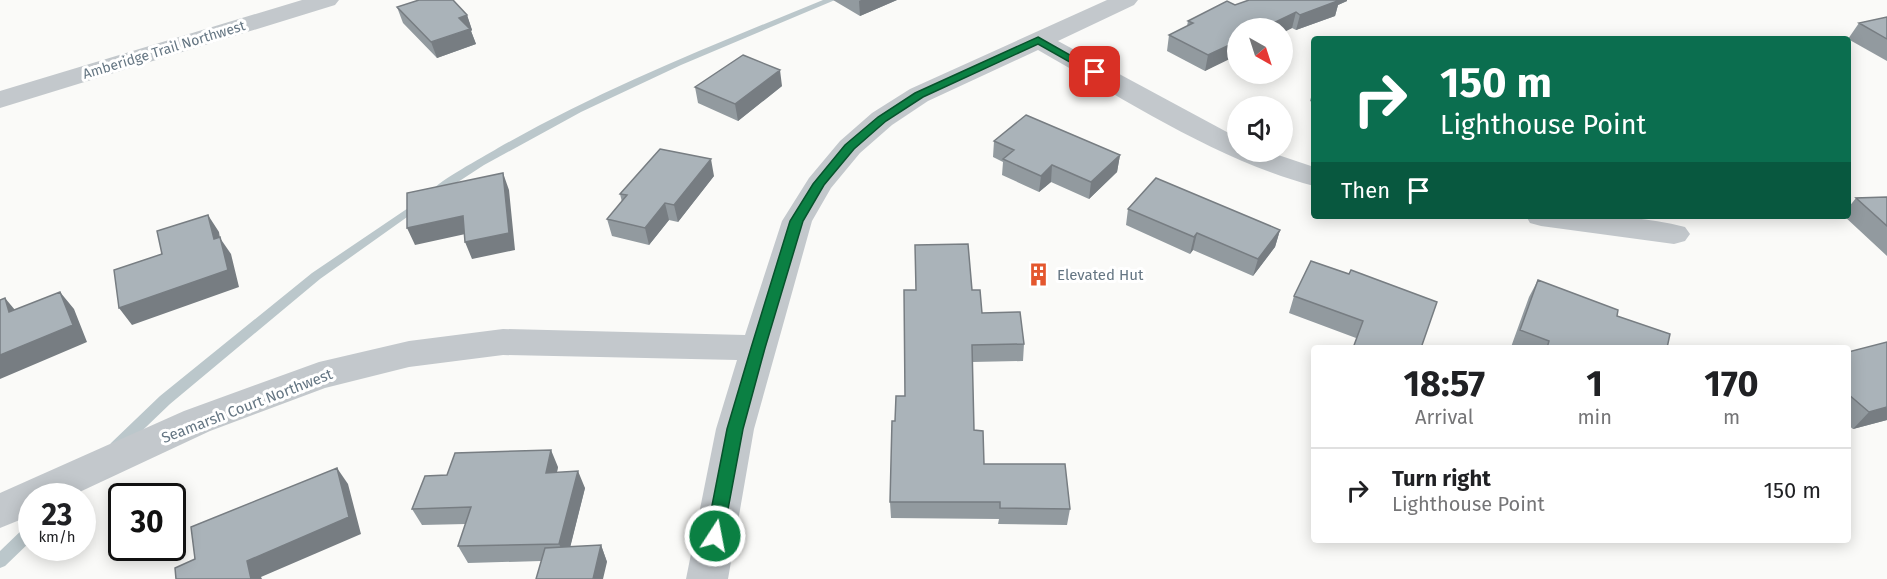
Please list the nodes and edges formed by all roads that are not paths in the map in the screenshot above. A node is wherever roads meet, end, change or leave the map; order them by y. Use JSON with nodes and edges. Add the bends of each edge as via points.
{"nodes":[{"id":1,"x":327,"y":0,"type":"edge"},
{"id":2,"x":1126,"y":0,"type":"edge"},
{"id":3,"x":300,"y":4,"type":"edge"},
{"id":4,"x":1038,"y":40,"type":"junction"},
{"id":5,"x":0,"y":100,"type":"edge"},
{"id":6,"x":1227,"y":143,"type":"edge"},
{"id":7,"x":1269,"y":162,"type":"edge"},
{"id":8,"x":1311,"y":176,"type":"edge"},
{"id":9,"x":1563,"y":219,"type":"edge"},
{"id":10,"x":1674,"y":234,"type":"dead end"},
{"id":11,"x":758,"y":348,"type":"junction"},
{"id":12,"x":0,"y":511,"type":"edge"},
{"id":13,"x":706,"y":579,"type":"edge"}],
"edges":[{"from":1,"to":3,"type":"street","name":"Amberidge Trail Northwest"},
{"from":2,"to":4,"type":"street"},
{"from":3,"to":5,"type":"street","name":"Amberidge Trail Northwest"},
{"from":4,"to":6,"type":"street"},
{"from":4,"to":11,"type":"street","via":[[919,95],[882,119],[850,147],[819,184],[797,221]]},
{"from":7,"to":8,"type":"street"},
{"from":9,"to":10,"type":"street"},
{"from":11,"to":12,"type":"street","name":"Seamarsh Court Northwest","via":[[503,342],[409,354],[319,376],[197,421]]},
{"from":11,"to":13,"type":"street","via":[[735,429]]}]}
